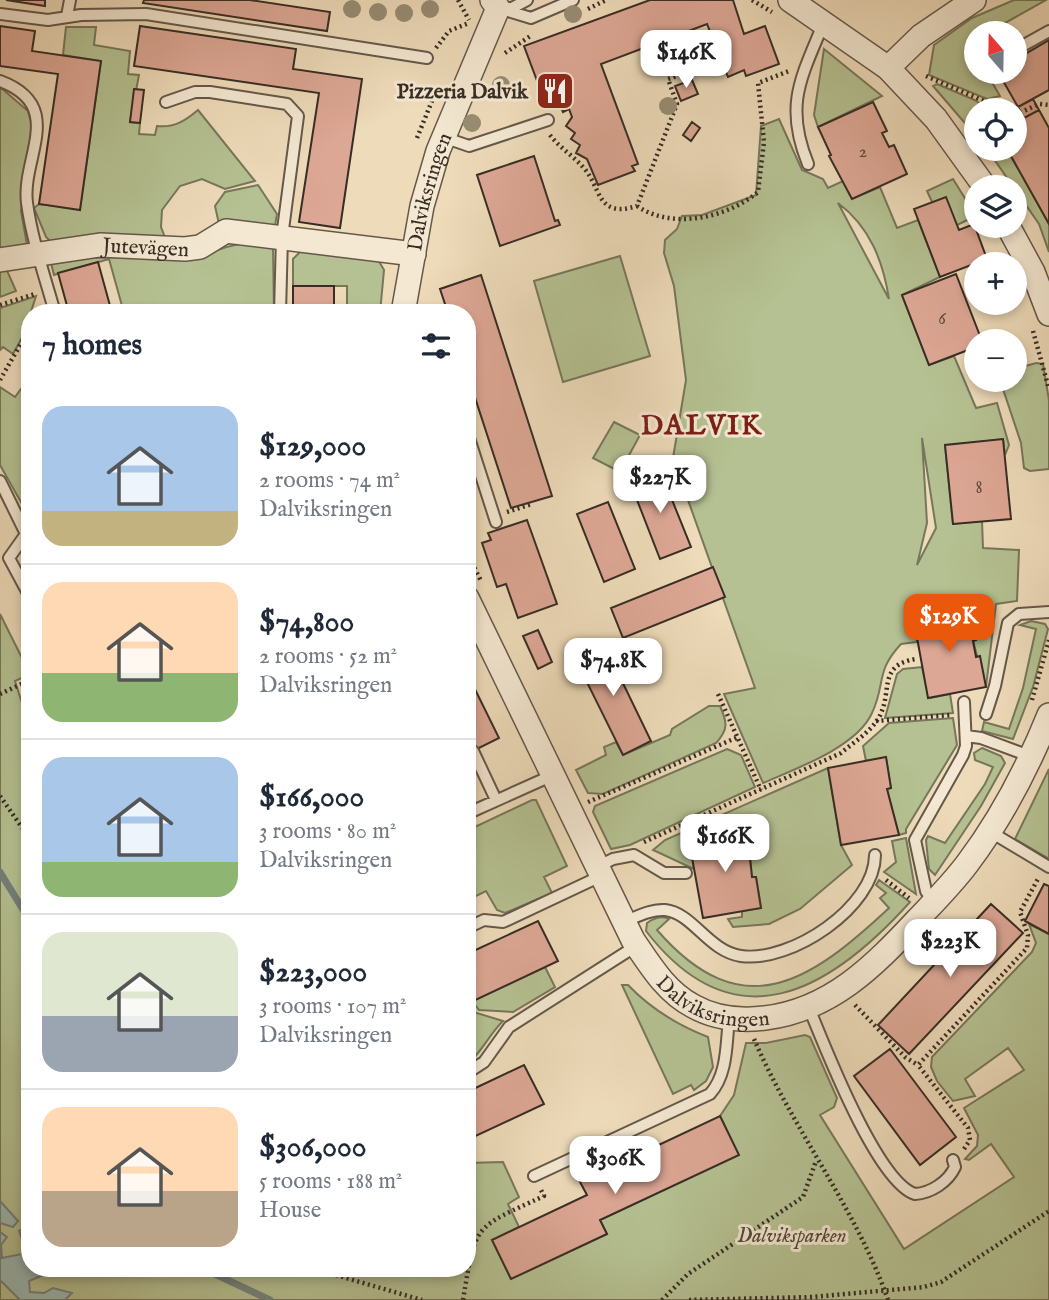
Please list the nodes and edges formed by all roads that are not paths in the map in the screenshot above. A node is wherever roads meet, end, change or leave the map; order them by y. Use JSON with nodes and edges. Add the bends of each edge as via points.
{"nodes":[{"id":1,"x":70,"y":0,"type":"edge"},
{"id":2,"x":527,"y":0,"type":"edge"},
{"id":3,"x":573,"y":0,"type":"edge"},
{"id":4,"x":974,"y":0,"type":"edge"},
{"id":5,"x":495,"y":4,"type":"edge"},
{"id":6,"x":786,"y":9,"type":"edge"},
{"id":7,"x":0,"y":14,"type":"edge"},
{"id":8,"x":67,"y":16,"type":"junction"},
{"id":9,"x":824,"y":22,"type":"junction"},
{"id":10,"x":1049,"y":31,"type":"edge"},
{"id":11,"x":1027,"y":43,"type":"edge"},
{"id":12,"x":427,"y":58,"type":"road end"},
{"id":13,"x":888,"y":68,"type":"junction"},
{"id":14,"x":0,"y":81,"type":"edge"},
{"id":15,"x":166,"y":102,"type":"dead end"},
{"id":16,"x":545,"y":122,"type":"road end"},
{"id":17,"x":443,"y":137,"type":"junction"},
{"id":18,"x":808,"y":164,"type":"dead end"},
{"id":19,"x":976,"y":175,"type":"edge"},
{"id":20,"x":282,"y":237,"type":"junction"},
{"id":21,"x":1015,"y":238,"type":"edge"},
{"id":22,"x":38,"y":253,"type":"junction"},
{"id":23,"x":414,"y":254,"type":"junction"},
{"id":24,"x":0,"y":260,"type":"edge"},
{"id":25,"x":53,"y":304,"type":"edge"},
{"id":26,"x":280,"y":304,"type":"edge"},
{"id":27,"x":405,"y":304,"type":"edge"},
{"id":28,"x":1044,"y":315,"type":"edge"},
{"id":29,"x":476,"y":460,"type":"edge"},
{"id":30,"x":0,"y":481,"type":"edge"},
{"id":31,"x":21,"y":512,"type":"edge"},
{"id":32,"x":496,"y":522,"type":"dead end"},
{"id":33,"x":21,"y":541,"type":"edge"},
{"id":34,"x":21,"y":579,"type":"edge"},
{"id":35,"x":1049,"y":612,"type":"edge"},
{"id":36,"x":476,"y":617,"type":"edge"},
{"id":37,"x":964,"y":702,"type":"dead end"},
{"id":38,"x":986,"y":713,"type":"dead end"},
{"id":39,"x":1048,"y":720,"type":"edge"},
{"id":40,"x":966,"y":736,"type":"junction"},
{"id":41,"x":476,"y":757,"type":"edge"},
{"id":42,"x":1032,"y":757,"type":"junction"},
{"id":43,"x":551,"y":776,"type":"junction"},
{"id":44,"x":496,"y":800,"type":"junction"},
{"id":45,"x":476,"y":810,"type":"edge"},
{"id":46,"x":989,"y":831,"type":"junction"},
{"id":47,"x":875,"y":855,"type":"dead end"},
{"id":48,"x":1047,"y":866,"type":"edge"},
{"id":49,"x":599,"y":872,"type":"junction"},
{"id":50,"x":685,"y":873,"type":"dead end"},
{"id":51,"x":930,"y":906,"type":"junction"},
{"id":52,"x":624,"y":922,"type":"junction"},
{"id":53,"x":476,"y":924,"type":"edge"},
{"id":54,"x":636,"y":946,"type":"junction"},
{"id":55,"x":809,"y":1009,"type":"junction"},
{"id":56,"x":738,"y":1019,"type":"junction"},
{"id":57,"x":476,"y":1067,"type":"edge"},
{"id":58,"x":953,"y":1160,"type":"road end"},
{"id":59,"x":534,"y":1176,"type":"road end"}],
"edges":[{"from":1,"to":8,"type":"lane"},
{"from":2,"to":5,"type":"lane","via":[[512,8]]},
{"from":3,"to":5,"type":"lane","via":[[531,18]]},
{"from":4,"to":13,"type":"street","via":[[920,36]]},
{"from":5,"to":17,"type":"street","name":"Dalviksringen"},
{"from":6,"to":9,"type":"street"},
{"from":7,"to":8,"type":"lane","via":[[48,20]]},
{"from":8,"to":12,"type":"lane","via":[[146,14]]},
{"from":9,"to":13,"type":"street"},
{"from":9,"to":18,"type":"lane","via":[[796,93],[795,113]]},
{"from":10,"to":11,"type":"lane"},
{"from":13,"to":19,"type":"street","via":[[936,119]]},
{"from":14,"to":22,"type":"lane","via":[[24,96],[38,122],[26,199]]},
{"from":15,"to":20,"type":"lane","via":[[210,92],[292,109],[300,123]]},
{"from":16,"to":17,"type":"lane","via":[[469,146]]},
{"from":17,"to":23,"type":"street","name":"Dalviksringen","via":[[422,206]]},
{"from":20,"to":22,"type":"street","name":"Jutevägen","via":[[226,231],[200,247],[185,249],[100,245]]},
{"from":20,"to":23,"type":"street","name":"Jutevägen"},
{"from":20,"to":26,"type":"lane"},
{"from":21,"to":28,"type":"street","via":[[1033,272]]},
{"from":22,"to":24,"type":"street","name":"Jutevägen"},
{"from":22,"to":25,"type":"lane"},
{"from":23,"to":27,"type":"street","name":"Dalviksringen"},
{"from":29,"to":32,"type":"lane"},
{"from":30,"to":31,"type":"lane"},
{"from":33,"to":34,"type":"lane","via":[[9,558]]},
{"from":35,"to":38,"type":"lane","via":[[1019,614],[1008,623]]},
{"from":36,"to":43,"type":"street","name":"Dalviksringen"},
{"from":37,"to":40,"type":"lane"},
{"from":39,"to":42,"type":"street","name":"Dalviksringen"},
{"from":40,"to":42,"type":"lane"},
{"from":40,"to":51,"type":"lane","via":[[963,755],[915,839]]},
{"from":41,"to":44,"type":"lane"},
{"from":42,"to":46,"type":"street","name":"Dalviksringen"},
{"from":43,"to":44,"type":"lane"},
{"from":43,"to":49,"type":"street","name":"Dalviksringen"},
{"from":44,"to":45,"type":"lane"},
{"from":46,"to":48,"type":"lane"},
{"from":46,"to":51,"type":"street","name":"Dalviksringen","via":[[967,865]]},
{"from":47,"to":52,"type":"lane","via":[[866,889],[830,925],[771,954],[740,956],[722,950],[674,912],[652,912]]},
{"from":49,"to":50,"type":"lane","via":[[613,859],[629,855],[646,859],[670,875]]},
{"from":49,"to":52,"type":"street","name":"Dalviksringen"},
{"from":49,"to":53,"type":"lane","via":[[503,922]]},
{"from":51,"to":55,"type":"street","name":"Dalviksringen","via":[[875,965]]},
{"from":52,"to":54,"type":"street","name":"Dalviksringen"},
{"from":54,"to":56,"type":"street","name":"Dalviksringen","via":[[666,987],[694,1007]]},
{"from":54,"to":57,"type":"lane","via":[[509,1027]]},
{"from":55,"to":56,"type":"street","name":"Dalviksringen"},
{"from":55,"to":58,"type":"lane","via":[[851,1112],[901,1187],[915,1194],[928,1192],[951,1175]]},
{"from":56,"to":59,"type":"lane","via":[[718,1086],[710,1094]]}]}
